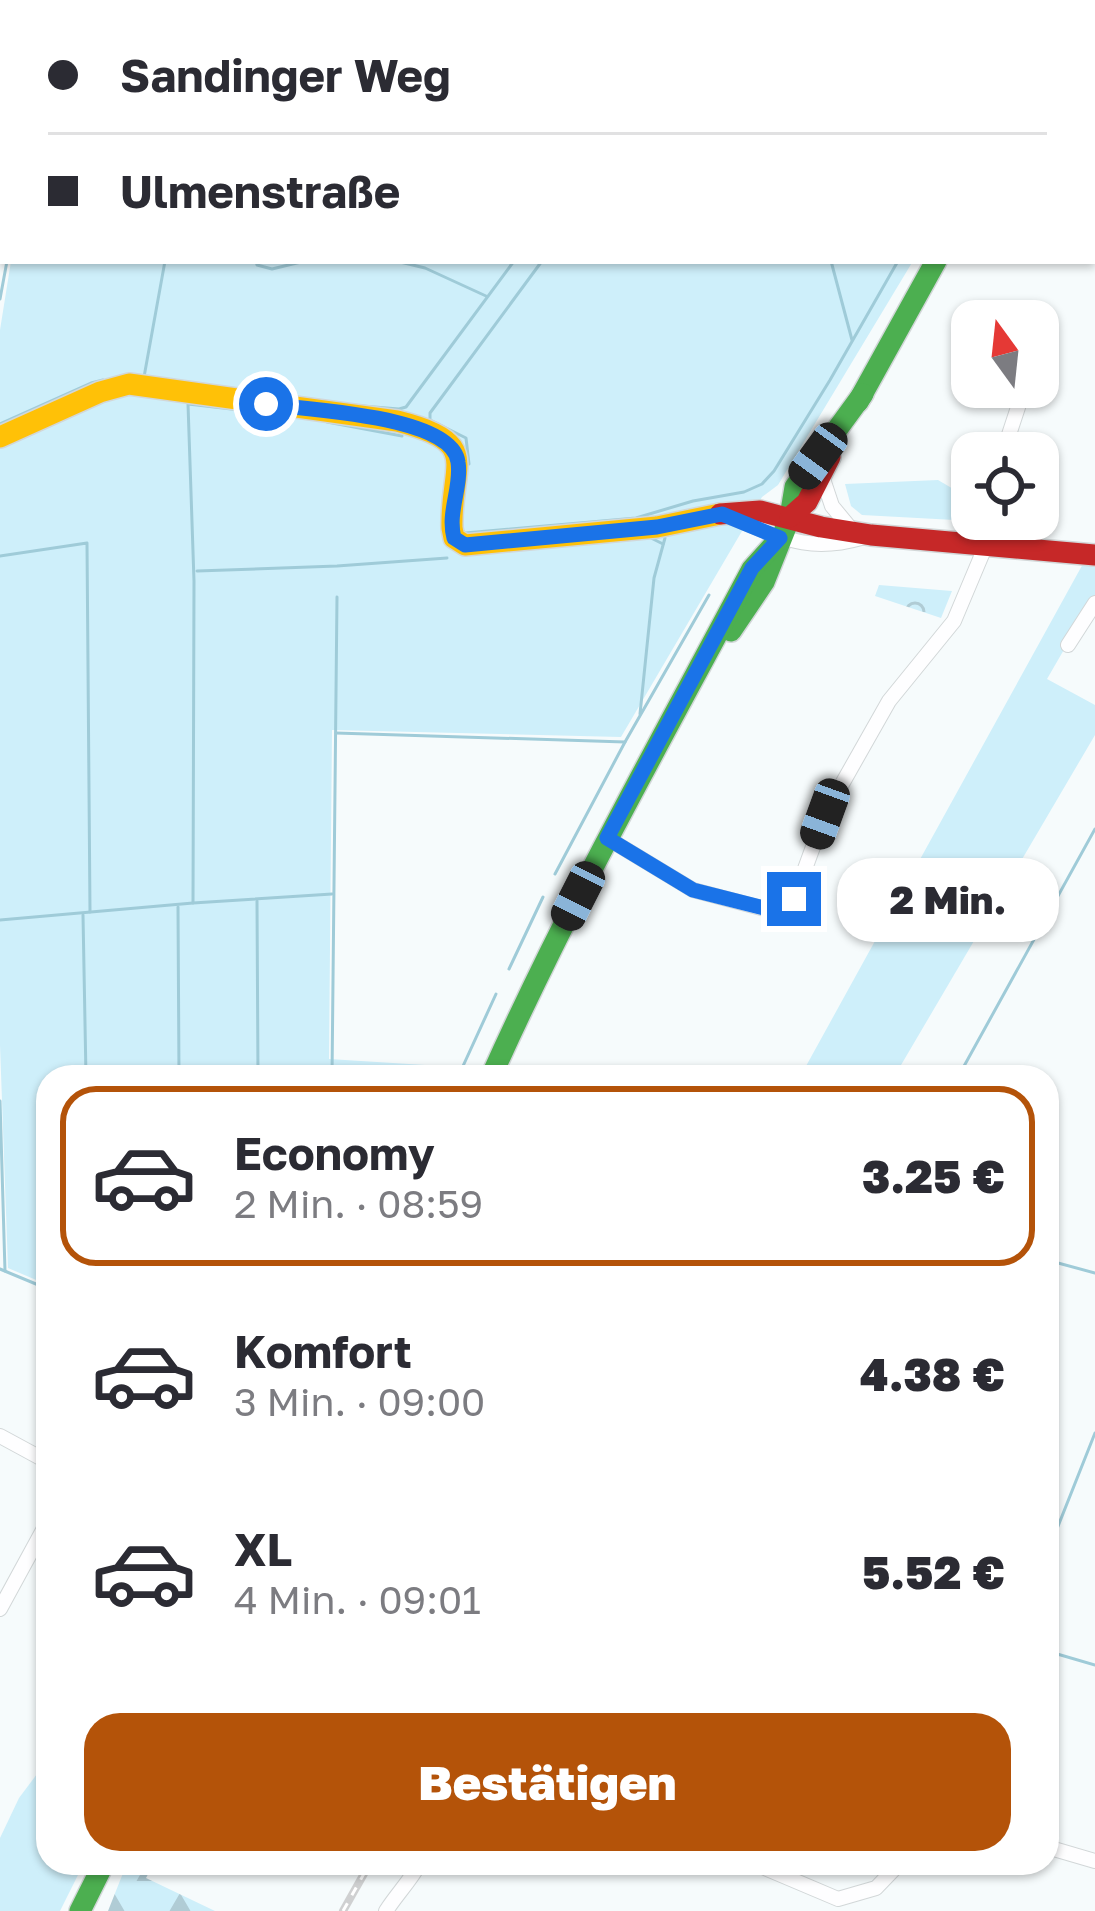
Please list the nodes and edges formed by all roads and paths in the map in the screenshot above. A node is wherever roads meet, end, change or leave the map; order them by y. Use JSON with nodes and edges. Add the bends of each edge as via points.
{"nodes":[{"id":1,"x":934,"y":264,"type":"edge"},
{"id":2,"x":863,"y":394,"type":"junction"},
{"id":3,"x":0,"y":437,"type":"edge"},
{"id":4,"x":821,"y":473,"type":"junction"},
{"id":5,"x":785,"y":527,"type":"junction"},
{"id":6,"x":863,"y":534,"type":"junction"},
{"id":7,"x":982,"y":540,"type":"edge"},
{"id":8,"x":982,"y":544,"type":"junction"},
{"id":9,"x":1095,"y":556,"type":"edge"},
{"id":10,"x":1095,"y":603,"type":"edge"},
{"id":11,"x":1068,"y":645,"type":"dead end"},
{"id":12,"x":607,"y":838,"type":"junction"},
{"id":13,"x":496,"y":1065,"type":"edge"},
{"id":14,"x":0,"y":1436,"type":"edge"},
{"id":15,"x":36,"y":1456,"type":"edge"},
{"id":16,"x":36,"y":1543,"type":"edge"},
{"id":17,"x":0,"y":1609,"type":"edge"},
{"id":18,"x":1059,"y":1850,"type":"edge"},
{"id":19,"x":1095,"y":1861,"type":"edge"},
{"id":20,"x":98,"y":1875,"type":"edge"},
{"id":21,"x":413,"y":1875,"type":"edge"},
{"id":22,"x":781,"y":1875,"type":"edge"},
{"id":23,"x":888,"y":1875,"type":"edge"},
{"id":24,"x":80,"y":1911,"type":"edge"},
{"id":25,"x":386,"y":1911,"type":"edge"}],
"edges":[{"from":1,"to":2,"type":"street"},
{"from":2,"to":4,"type":"street"},
{"from":2,"to":5,"type":"street","via":[[795,487]]},
{"from":3,"to":5,"type":"street","via":[[129,384],[422,428],[456,453],[450,526],[465,545],[760,511]]},
{"from":4,"to":5,"type":"street"},
{"from":4,"to":6,"type":"street","via":[[832,506]]},
{"from":5,"to":6,"type":"street"},
{"from":5,"to":12,"type":"street","via":[[752,568]]},
{"from":6,"to":8,"type":"street"},
{"from":7,"to":8,"type":"street"},
{"from":8,"to":9,"type":"street"},
{"from":8,"to":12,"type":"street","via":[[954,621],[889,701],[825,814],[794,899],[776,911],[693,890]]},
{"from":10,"to":11,"type":"street"},
{"from":12,"to":13,"type":"street"},
{"from":14,"to":15,"type":"street"},
{"from":16,"to":17,"type":"street"},
{"from":18,"to":19,"type":"street"},
{"from":20,"to":24,"type":"street"},
{"from":21,"to":25,"type":"street"},
{"from":22,"to":23,"type":"street","via":[[838,1899],[876,1888]]}]}
